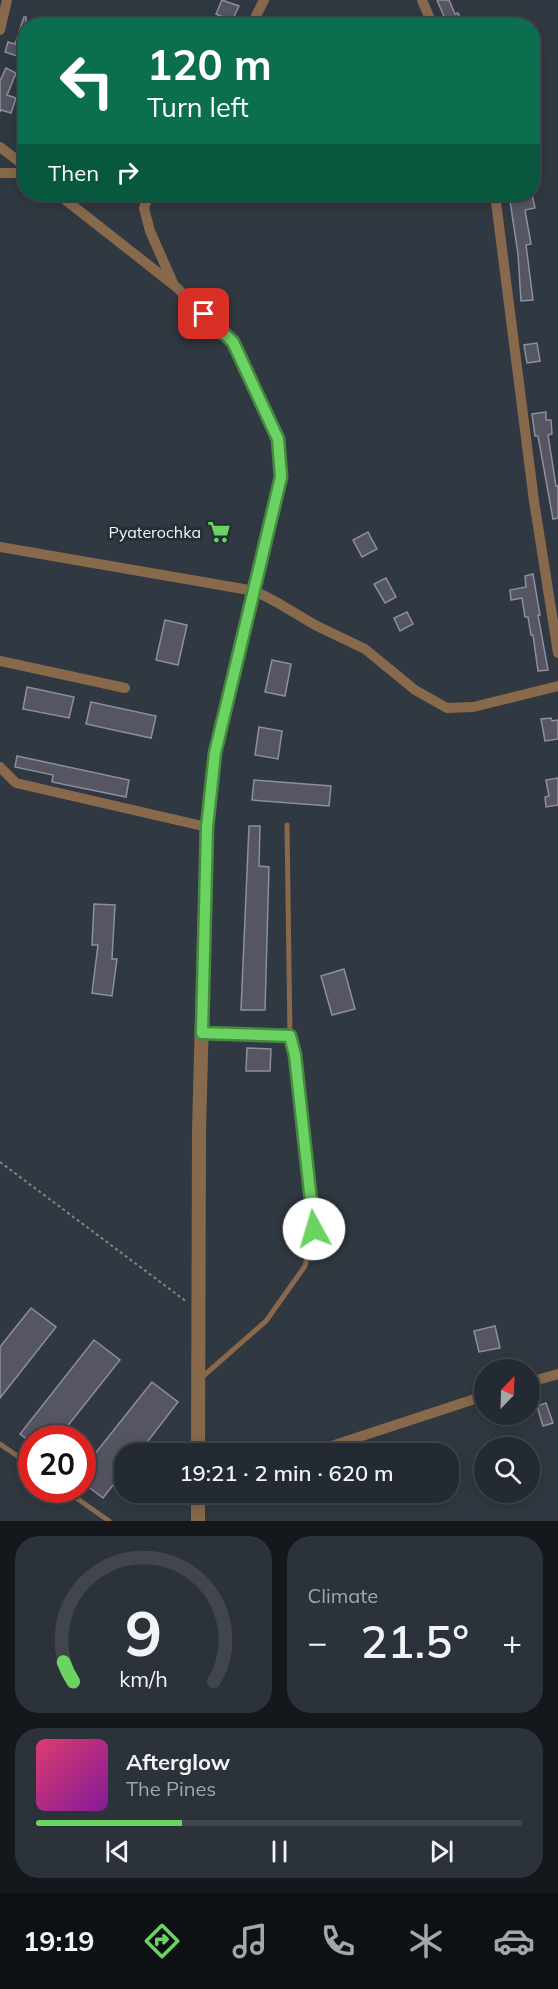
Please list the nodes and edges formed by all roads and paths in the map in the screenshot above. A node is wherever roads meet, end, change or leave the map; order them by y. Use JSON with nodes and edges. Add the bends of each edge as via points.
{"nodes":[{"id":1,"x":7,"y":0,"type":"edge"},
{"id":2,"x":264,"y":0,"type":"edge"},
{"id":3,"x":422,"y":0,"type":"edge"},
{"id":4,"x":255,"y":18,"type":"edge"},
{"id":5,"x":430,"y":18,"type":"edge"},
{"id":6,"x":0,"y":30,"type":"edge"},
{"id":7,"x":0,"y":147,"type":"edge"},
{"id":8,"x":18,"y":161,"type":"edge"},
{"id":9,"x":0,"y":173,"type":"edge"},
{"id":10,"x":18,"y":173,"type":"edge"},
{"id":11,"x":67,"y":201,"type":"edge"},
{"id":12,"x":146,"y":201,"type":"edge"},
{"id":13,"x":496,"y":201,"type":"edge"},
{"id":14,"x":175,"y":286,"type":"junction"},
{"id":15,"x":0,"y":547,"type":"edge"},
{"id":16,"x":255,"y":591,"type":"junction"},
{"id":17,"x":558,"y":653,"type":"edge"},
{"id":18,"x":0,"y":661,"type":"edge"},
{"id":19,"x":558,"y":686,"type":"edge"},
{"id":20,"x":125,"y":688,"type":"dead end"},
{"id":21,"x":215,"y":753,"type":"joint"},
{"id":22,"x":0,"y":767,"type":"edge"},
{"id":23,"x":286,"y":825,"type":"dead end"},
{"id":24,"x":207,"y":827,"type":"junction"},
{"id":25,"x":202,"y":1033,"type":"junction"},
{"id":26,"x":290,"y":1036,"type":"junction"},
{"id":27,"x":0,"y":1162,"type":"edge"},
{"id":28,"x":199,"y":1311,"type":"junction"},
{"id":29,"x":558,"y":1374,"type":"edge"},
{"id":30,"x":540,"y":1379,"type":"edge"},
{"id":31,"x":198,"y":1380,"type":"junction"},
{"id":32,"x":474,"y":1399,"type":"edge"},
{"id":33,"x":198,"y":1443,"type":"edge"},
{"id":34,"x":341,"y":1443,"type":"edge"},
{"id":35,"x":0,"y":1444,"type":"edge"},
{"id":36,"x":18,"y":1456,"type":"edge"},
{"id":37,"x":83,"y":1503,"type":"edge"},
{"id":38,"x":198,"y":1503,"type":"edge"},
{"id":39,"x":109,"y":1521,"type":"edge"},
{"id":40,"x":198,"y":1521,"type":"edge"}],
"edges":[{"from":1,"to":6,"type":"street"},
{"from":2,"to":4,"type":"street"},
{"from":3,"to":5,"type":"street"},
{"from":7,"to":8,"type":"street"},
{"from":9,"to":10,"type":"street"},
{"from":11,"to":14,"type":"street"},
{"from":12,"to":14,"type":"street","via":[[144,208],[150,231]]},
{"from":13,"to":17,"type":"street","via":[[534,501]]},
{"from":14,"to":16,"type":"street","via":[[233,342],[278,439],[281,477]]},
{"from":15,"to":16,"type":"street"},
{"from":16,"to":19,"type":"street","via":[[365,649],[415,690],[447,708],[473,707]]},
{"from":16,"to":21,"type":"street"},
{"from":18,"to":20,"type":"street"},
{"from":21,"to":24,"type":"street"},
{"from":22,"to":24,"type":"street","via":[[16,783]]},
{"from":23,"to":26,"type":"lane"},
{"from":24,"to":25,"type":"street"},
{"from":25,"to":26,"type":"lane"},
{"from":25,"to":28,"type":"street"},
{"from":26,"to":31,"type":"lane","via":[[314,1229],[305,1266],[266,1321]]},
{"from":27,"to":28,"type":"path"},
{"from":28,"to":31,"type":"street"},
{"from":29,"to":30,"type":"street"},
{"from":31,"to":33,"type":"street"},
{"from":32,"to":34,"type":"street"},
{"from":35,"to":36,"type":"lane"},
{"from":37,"to":39,"type":"lane"},
{"from":38,"to":40,"type":"street"}]}
